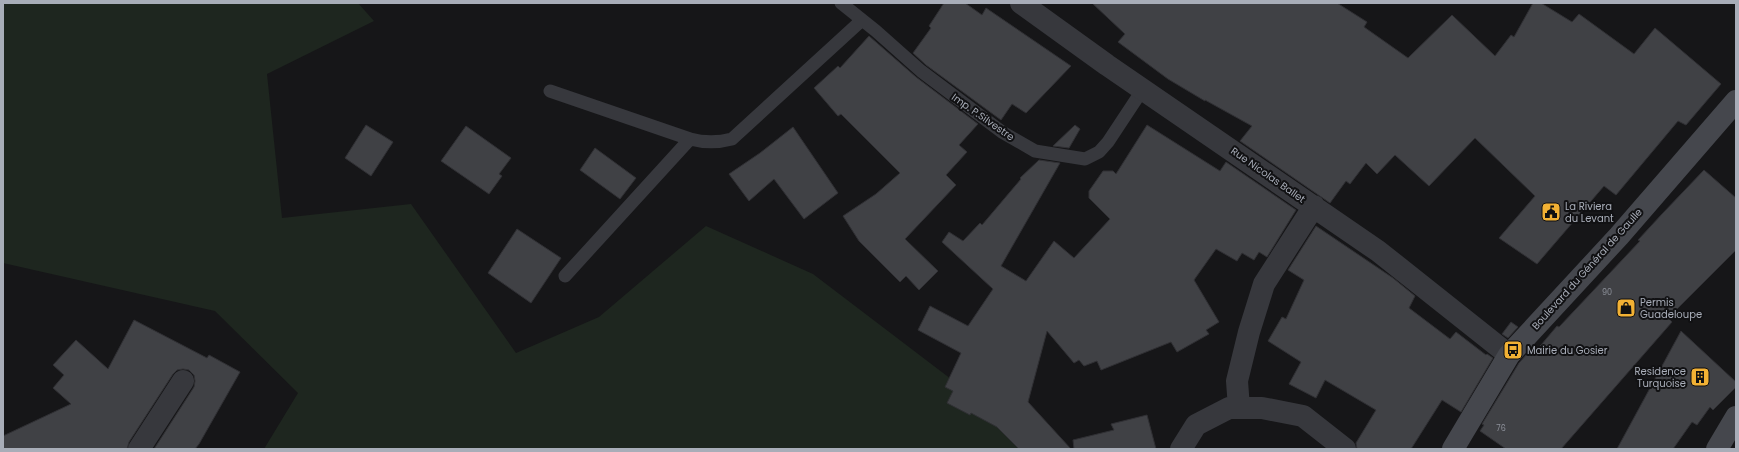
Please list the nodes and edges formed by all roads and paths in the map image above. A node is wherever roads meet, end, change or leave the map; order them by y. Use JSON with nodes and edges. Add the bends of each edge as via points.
{"nodes":[{"id":1,"x":841,"y":3,"type":"edge"},
{"id":2,"x":1021,"y":3,"type":"edge"},
{"id":3,"x":862,"y":20,"type":"junction"},
{"id":4,"x":1143,"y":89,"type":"junction"},
{"id":5,"x":550,"y":91,"type":"dead end"},
{"id":6,"x":1736,"y":101,"type":"edge"},
{"id":7,"x":690,"y":139,"type":"junction"},
{"id":8,"x":1314,"y":206,"type":"junction"},
{"id":9,"x":565,"y":276,"type":"dead end"},
{"id":10,"x":1509,"y":355,"type":"junction"},
{"id":11,"x":183,"y":381,"type":"dead end"},
{"id":12,"x":1239,"y":408,"type":"junction"},
{"id":13,"x":1736,"y":417,"type":"edge"},
{"id":14,"x":139,"y":449,"type":"edge"},
{"id":15,"x":1181,"y":449,"type":"edge"},
{"id":16,"x":1345,"y":449,"type":"edge"},
{"id":17,"x":1453,"y":449,"type":"edge"},
{"id":18,"x":1717,"y":449,"type":"edge"}],
"edges":[{"from":1,"to":3,"type":"lane","name":"Imp. P.Silvestre"},
{"from":2,"to":4,"type":"street","name":"Rue Nicolas Ballet"},
{"from":3,"to":4,"type":"lane","name":"Imp. P.Silvestre","via":[[921,72],[1002,132],[1035,151],[1085,159],[1098,152],[1108,142]]},
{"from":3,"to":7,"type":"lane","via":[[732,139],[717,143]]},
{"from":4,"to":8,"type":"street","name":"Rue Nicolas Ballet"},
{"from":5,"to":7,"type":"lane"},
{"from":6,"to":10,"type":"main road","name":"Boulevard du Général de Gaulle","via":[[1619,236]]},
{"from":7,"to":9,"type":"lane"},
{"from":8,"to":10,"type":"street","name":"Rue Nicolas Ballet","via":[[1378,251]]},
{"from":8,"to":12,"type":"street","via":[[1264,284],[1237,381]]},
{"from":10,"to":17,"type":"main road","name":"Boulevard du Général de Gaulle"},
{"from":11,"to":14,"type":"street"},
{"from":12,"to":15,"type":"street","via":[[1229,408],[1196,425]]},
{"from":12,"to":16,"type":"street","via":[[1262,408],[1303,416]]},
{"from":13,"to":18,"type":"main road"}]}
